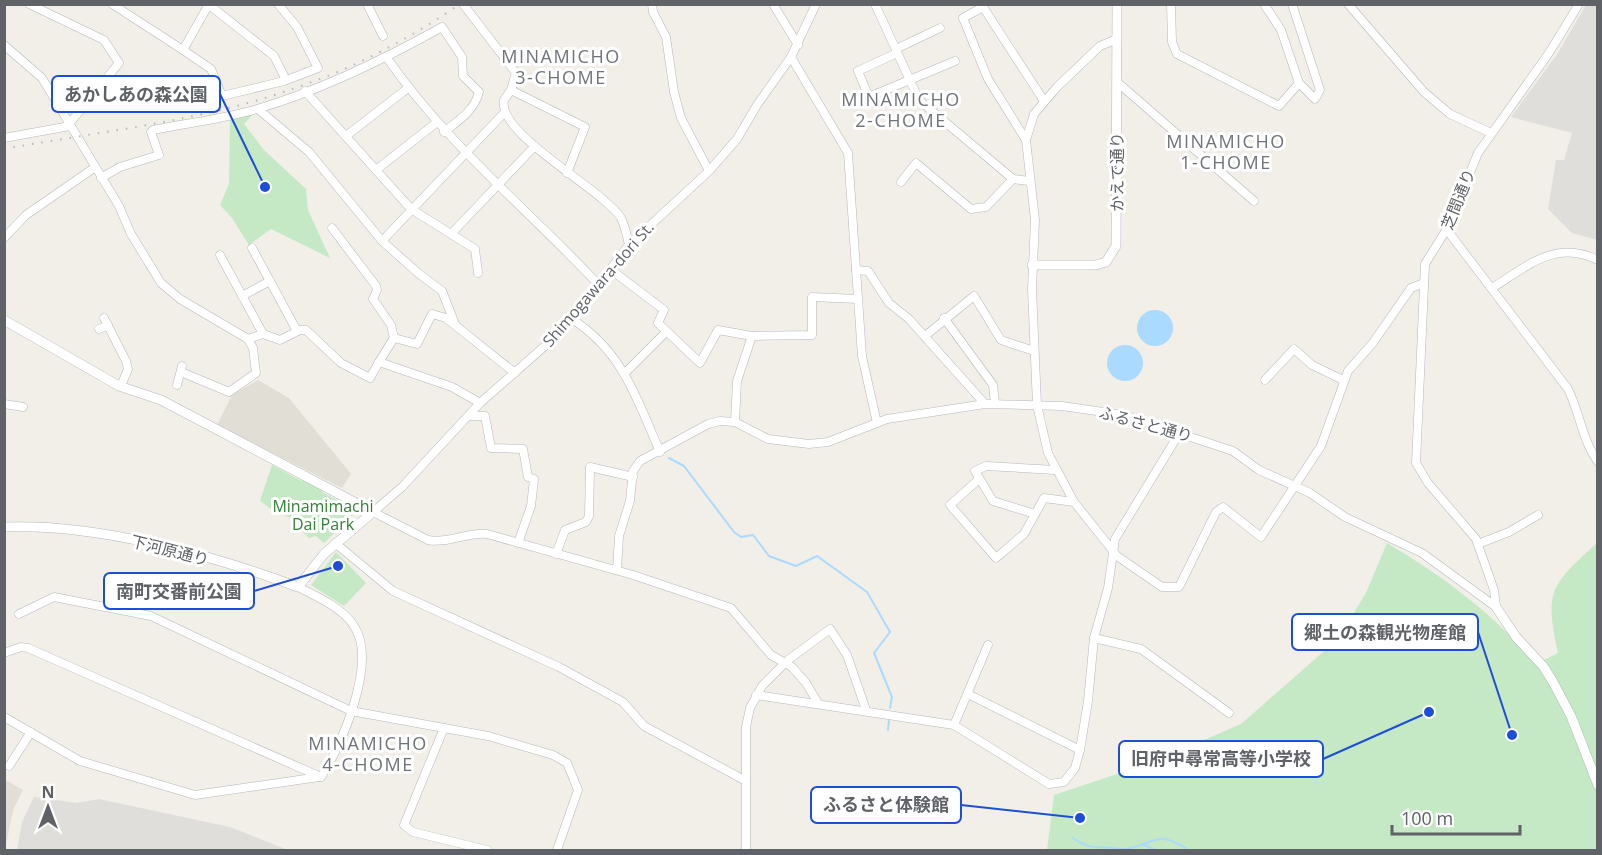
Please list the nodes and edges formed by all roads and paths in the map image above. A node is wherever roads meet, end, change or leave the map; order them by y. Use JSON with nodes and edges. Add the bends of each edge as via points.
{"nodes":[{"id":1,"x":28,"y":4,"type":"edge"},
{"id":2,"x":112,"y":4,"type":"edge"},
{"id":3,"x":278,"y":4,"type":"edge"},
{"id":4,"x":367,"y":4,"type":"edge"},
{"id":5,"x":463,"y":4,"type":"edge"},
{"id":6,"x":652,"y":4,"type":"edge"},
{"id":7,"x":774,"y":4,"type":"edge"},
{"id":8,"x":816,"y":4,"type":"edge"},
{"id":9,"x":875,"y":4,"type":"edge"},
{"id":10,"x":1117,"y":4,"type":"edge"},
{"id":11,"x":1171,"y":4,"type":"edge"},
{"id":12,"x":1264,"y":4,"type":"edge"},
{"id":13,"x":1292,"y":4,"type":"edge"},
{"id":14,"x":1348,"y":4,"type":"edge"},
{"id":15,"x":1579,"y":4,"type":"edge"},
{"id":16,"x":209,"y":5,"type":"edge"},
{"id":17,"x":940,"y":28,"type":"dead end"},
{"id":18,"x":382,"y":36,"type":"dead end"},
{"id":19,"x":1117,"y":39,"type":"junction"},
{"id":20,"x":4,"y":45,"type":"edge"},
{"id":21,"x":798,"y":45,"type":"junction"},
{"id":22,"x":183,"y":50,"type":"junction"},
{"id":23,"x":896,"y":51,"type":"junction"},
{"id":24,"x":791,"y":57,"type":"junction"},
{"id":25,"x":387,"y":58,"type":"junction"},
{"id":26,"x":955,"y":61,"type":"dead end"},
{"id":27,"x":286,"y":80,"type":"junction"},
{"id":28,"x":910,"y":81,"type":"junction"},
{"id":29,"x":1117,"y":82,"type":"junction"},
{"id":30,"x":1299,"y":82,"type":"junction"},
{"id":31,"x":408,"y":88,"type":"junction"},
{"id":32,"x":511,"y":90,"type":"junction"},
{"id":33,"x":305,"y":91,"type":"junction"},
{"id":34,"x":1044,"y":101,"type":"junction"},
{"id":35,"x":258,"y":109,"type":"junction"},
{"id":36,"x":504,"y":113,"type":"junction"},
{"id":37,"x":436,"y":123,"type":"junction"},
{"id":38,"x":69,"y":125,"type":"junction"},
{"id":39,"x":444,"y":132,"type":"junction"},
{"id":40,"x":1491,"y":134,"type":"junction"},
{"id":41,"x":346,"y":136,"type":"junction"},
{"id":42,"x":4,"y":138,"type":"edge"},
{"id":43,"x":1026,"y":140,"type":"junction"},
{"id":44,"x":534,"y":147,"type":"junction"},
{"id":45,"x":466,"y":154,"type":"junction"},
{"id":46,"x":94,"y":168,"type":"junction"},
{"id":47,"x":376,"y":170,"type":"junction"},
{"id":48,"x":710,"y":171,"type":"junction"},
{"id":49,"x":567,"y":173,"type":"junction"},
{"id":50,"x":101,"y":178,"type":"junction"},
{"id":51,"x":1013,"y":179,"type":"junction"},
{"id":52,"x":1029,"y":181,"type":"junction"},
{"id":53,"x":901,"y":182,"type":"dead end"},
{"id":54,"x":497,"y":185,"type":"junction"},
{"id":55,"x":1254,"y":201,"type":"dead end"},
{"id":56,"x":411,"y":209,"type":"junction"},
{"id":57,"x":332,"y":228,"type":"dead end"},
{"id":58,"x":1447,"y":230,"type":"junction"},
{"id":59,"x":451,"y":234,"type":"junction"},
{"id":60,"x":4,"y":238,"type":"edge"},
{"id":61,"x":382,"y":241,"type":"junction"},
{"id":62,"x":629,"y":245,"type":"junction"},
{"id":63,"x":252,"y":248,"type":"dead end"},
{"id":64,"x":220,"y":255,"type":"dead end"},
{"id":65,"x":1598,"y":260,"type":"edge"},
{"id":66,"x":1032,"y":265,"type":"junction"},
{"id":67,"x":610,"y":269,"type":"junction"},
{"id":68,"x":856,"y":270,"type":"junction"},
{"id":69,"x":478,"y":273,"type":"dead end"},
{"id":70,"x":270,"y":281,"type":"junction"},
{"id":71,"x":1424,"y":283,"type":"junction"},
{"id":72,"x":598,"y":284,"type":"junction"},
{"id":73,"x":1492,"y":288,"type":"junction"},
{"id":74,"x":242,"y":296,"type":"junction"},
{"id":75,"x":857,"y":299,"type":"junction"},
{"id":76,"x":572,"y":318,"type":"junction"},
{"id":77,"x":944,"y":318,"type":"junction"},
{"id":78,"x":4,"y":321,"type":"edge"},
{"id":79,"x":455,"y":324,"type":"junction"},
{"id":80,"x":99,"y":329,"type":"dead end"},
{"id":81,"x":297,"y":332,"type":"junction"},
{"id":82,"x":666,"y":332,"type":"junction"},
{"id":83,"x":263,"y":334,"type":"junction"},
{"id":84,"x":752,"y":336,"type":"junction"},
{"id":85,"x":925,"y":336,"type":"junction"},
{"id":86,"x":394,"y":338,"type":"junction"},
{"id":87,"x":248,"y":339,"type":"junction"},
{"id":88,"x":1034,"y":351,"type":"junction"},
{"id":89,"x":379,"y":362,"type":"junction"},
{"id":90,"x":515,"y":373,"type":"junction"},
{"id":91,"x":625,"y":373,"type":"junction"},
{"id":92,"x":1265,"y":380,"type":"dead end"},
{"id":93,"x":1343,"y":380,"type":"junction"},
{"id":94,"x":177,"y":385,"type":"dead end"},
{"id":95,"x":121,"y":386,"type":"junction"},
{"id":96,"x":480,"y":403,"type":"junction"},
{"id":97,"x":995,"y":403,"type":"junction"},
{"id":98,"x":4,"y":404,"type":"edge"},
{"id":99,"x":984,"y":404,"type":"junction"},
{"id":100,"x":1037,"y":405,"type":"junction"},
{"id":101,"x":23,"y":407,"type":"dead end"},
{"id":102,"x":468,"y":416,"type":"junction"},
{"id":103,"x":735,"y":422,"type":"junction"},
{"id":104,"x":877,"y":423,"type":"junction"},
{"id":105,"x":1180,"y":432,"type":"junction"},
{"id":106,"x":660,"y":452,"type":"junction"},
{"id":107,"x":1598,"y":462,"type":"edge"},
{"id":108,"x":1055,"y":470,"type":"junction"},
{"id":109,"x":633,"y":477,"type":"junction"},
{"id":110,"x":978,"y":480,"type":"junction"},
{"id":111,"x":1296,"y":485,"type":"junction"},
{"id":112,"x":1074,"y":502,"type":"junction"},
{"id":113,"x":373,"y":512,"type":"junction"},
{"id":114,"x":1035,"y":514,"type":"junction"},
{"id":115,"x":1538,"y":515,"type":"dead end"},
{"id":116,"x":4,"y":527,"type":"edge"},
{"id":117,"x":335,"y":543,"type":"junction"},
{"id":118,"x":518,"y":543,"type":"junction"},
{"id":119,"x":1478,"y":544,"type":"junction"},
{"id":120,"x":1112,"y":550,"type":"junction"},
{"id":121,"x":556,"y":554,"type":"junction"},
{"id":122,"x":617,"y":570,"type":"junction"},
{"id":123,"x":298,"y":587,"type":"junction"},
{"id":124,"x":1497,"y":607,"type":"junction"},
{"id":125,"x":19,"y":614,"type":"dead end"},
{"id":126,"x":1094,"y":638,"type":"junction"},
{"id":127,"x":988,"y":645,"type":"dead end"},
{"id":128,"x":4,"y":653,"type":"edge"},
{"id":129,"x":785,"y":664,"type":"junction"},
{"id":130,"x":968,"y":694,"type":"junction"},
{"id":131,"x":756,"y":695,"type":"junction"},
{"id":132,"x":818,"y":704,"type":"junction"},
{"id":133,"x":866,"y":710,"type":"junction"},
{"id":134,"x":351,"y":711,"type":"junction"},
{"id":135,"x":1229,"y":712,"type":"dead end"},
{"id":136,"x":4,"y":717,"type":"edge"},
{"id":137,"x":954,"y":725,"type":"junction"},
{"id":138,"x":444,"y":728,"type":"junction"},
{"id":139,"x":31,"y":732,"type":"junction"},
{"id":140,"x":1080,"y":750,"type":"junction"},
{"id":141,"x":9,"y":766,"type":"dead end"},
{"id":142,"x":321,"y":777,"type":"junction"},
{"id":143,"x":746,"y":781,"type":"junction"},
{"id":144,"x":1598,"y":785,"type":"edge"},
{"id":145,"x":487,"y":850,"type":"edge"},
{"id":146,"x":557,"y":850,"type":"edge"},
{"id":147,"x":746,"y":850,"type":"edge"}],
"edges":[{"from":1,"to":38,"type":"street","via":[[104,40],[119,63]]},
{"from":2,"to":22,"type":"street"},
{"from":3,"to":27,"type":"street","via":[[297,27],[318,68]]},
{"from":4,"to":18,"type":"street"},
{"from":5,"to":32,"type":"street","via":[[516,73]]},
{"from":6,"to":48,"type":"street","via":[[666,37],[681,117]]},
{"from":7,"to":21,"type":"street"},
{"from":8,"to":21,"type":"street","name":"Shimogawara-dori St."},
{"from":9,"to":23,"type":"street"},
{"from":10,"to":19,"type":"street","name":"かえで通り"},
{"from":11,"to":30,"type":"street","via":[[1172,42],[1177,54],[1279,106]]},
{"from":12,"to":30,"type":"street","via":[[1281,30]]},
{"from":13,"to":30,"type":"street","via":[[1320,90],[1315,99]]},
{"from":14,"to":40,"type":"street","via":[[1424,92],[1450,114]]},
{"from":15,"to":40,"type":"street","name":"芝間通り"},
{"from":16,"to":22,"type":"street"},
{"from":16,"to":27,"type":"street","via":[[274,56]]},
{"from":17,"to":23,"type":"street"},
{"from":19,"to":29,"type":"street","name":"かえで通り"},
{"from":19,"to":34,"type":"street","via":[[1100,46]]},
{"from":20,"to":38,"type":"street","via":[[42,78]]},
{"from":21,"to":24,"type":"street","name":"Shimogawara-dori St."},
{"from":22,"to":27,"type":"street","via":[[211,69],[222,96]]},
{"from":23,"to":28,"type":"street"},
{"from":23,"to":28,"type":"street","via":[[858,71],[869,97]]},
{"from":24,"to":48,"type":"street","name":"Shimogawara-dori St.","via":[[737,139]]},
{"from":24,"to":68,"type":"street","via":[[848,153]]},
{"from":25,"to":31,"type":"street"},
{"from":25,"to":33,"type":"street"},
{"from":25,"to":39,"type":"street","via":[[442,27],[462,57],[463,76],[479,92],[465,116]]},
{"from":26,"to":28,"type":"street"},
{"from":28,"to":51,"type":"street","via":[[919,100]]},
{"from":29,"to":55,"type":"street"},
{"from":29,"to":66,"type":"street","name":"かえで通り","via":[[1117,233],[1113,255],[1096,266]]},
{"from":31,"to":37,"type":"street"},
{"from":31,"to":41,"type":"street"},
{"from":32,"to":36,"type":"street","via":[[504,100]]},
{"from":32,"to":49,"type":"street","via":[[585,127]]},
{"from":33,"to":35,"type":"street"},
{"from":33,"to":41,"type":"street"},
{"from":34,"to":43,"type":"street","via":[[1034,114]]},
{"from":34,"to":43,"type":"street","via":[[983,7],[963,18],[988,79]]},
{"from":35,"to":50,"type":"street","via":[[153,130],[159,155],[120,167]]},
{"from":35,"to":61,"type":"street","via":[[309,152]]},
{"from":36,"to":44,"type":"street"},
{"from":36,"to":45,"type":"street"},
{"from":37,"to":39,"type":"street"},
{"from":37,"to":47,"type":"street"},
{"from":38,"to":42,"type":"street"},
{"from":38,"to":46,"type":"street"},
{"from":39,"to":45,"type":"street"},
{"from":40,"to":58,"type":"street","name":"芝間通り","via":[[1471,164]]},
{"from":41,"to":47,"type":"street"},
{"from":43,"to":52,"type":"street"},
{"from":44,"to":49,"type":"street"},
{"from":44,"to":54,"type":"street"},
{"from":45,"to":54,"type":"street"},
{"from":45,"to":56,"type":"street"},
{"from":46,"to":50,"type":"street"},
{"from":46,"to":60,"type":"street","via":[[26,215]]},
{"from":47,"to":56,"type":"street"},
{"from":48,"to":62,"type":"street","name":"Shimogawara-dori St."},
{"from":49,"to":62,"type":"street","via":[[621,218]]},
{"from":50,"to":87,"type":"street","via":[[146,263],[161,283],[180,299]]},
{"from":51,"to":52,"type":"street"},
{"from":51,"to":53,"type":"street","via":[[986,207],[971,209],[916,163]]},
{"from":52,"to":66,"type":"street","via":[[1035,220]]},
{"from":54,"to":59,"type":"street"},
{"from":54,"to":72,"type":"street","via":[[531,214]]},
{"from":56,"to":59,"type":"street"},
{"from":56,"to":61,"type":"street"},
{"from":57,"to":86,"type":"street","via":[[376,286],[373,299],[391,325]]},
{"from":58,"to":71,"type":"street","name":"芝間通り","via":[[1425,264]]},
{"from":58,"to":73,"type":"street"},
{"from":59,"to":69,"type":"street","via":[[476,249]]},
{"from":61,"to":79,"type":"street","via":[[442,291]]},
{"from":62,"to":67,"type":"street","name":"Shimogawara-dori St."},
{"from":63,"to":70,"type":"street"},
{"from":64,"to":74,"type":"street"},
{"from":65,"to":73,"type":"street","via":[[1577,252],[1558,251]]},
{"from":66,"to":88,"type":"street"},
{"from":67,"to":72,"type":"street","name":"Shimogawara-dori St."},
{"from":67,"to":82,"type":"street","via":[[664,310],[658,323]]},
{"from":68,"to":75,"type":"street"},
{"from":68,"to":85,"type":"street","via":[[868,271],[889,303]]},
{"from":70,"to":74,"type":"street"},
{"from":70,"to":81,"type":"street"},
{"from":71,"to":93,"type":"street","via":[[1411,288]]},
{"from":71,"to":119,"type":"street","name":"芝間通り","via":[[1416,463]]},
{"from":72,"to":76,"type":"street","name":"Shimogawara-dori St."},
{"from":73,"to":107,"type":"street","via":[[1568,389],[1587,444]]},
{"from":74,"to":83,"type":"street"},
{"from":75,"to":84,"type":"street","via":[[812,297],[812,335]]},
{"from":75,"to":104,"type":"street","via":[[862,356]]},
{"from":76,"to":90,"type":"street","name":"Shimogawara-dori St."},
{"from":76,"to":91,"type":"street","via":[[595,333]]},
{"from":77,"to":85,"type":"street"},
{"from":77,"to":88,"type":"street","via":[[974,296],[1001,340]]},
{"from":77,"to":97,"type":"street","via":[[993,385]]},
{"from":78,"to":95,"type":"street"},
{"from":79,"to":86,"type":"street","via":[[432,314],[417,344]]},
{"from":79,"to":90,"type":"street"},
{"from":80,"to":95,"type":"street","via":[[106,322],[126,361],[128,369]]},
{"from":81,"to":83,"type":"street","via":[[280,340]]},
{"from":81,"to":89,"type":"street","via":[[306,330],[341,363],[370,378]]},
{"from":82,"to":84,"type":"street","via":[[700,363],[718,330]]},
{"from":82,"to":91,"type":"street"},
{"from":83,"to":87,"type":"street"},
{"from":84,"to":103,"type":"street","via":[[737,381]]},
{"from":85,"to":99,"type":"street"},
{"from":86,"to":89,"type":"street"},
{"from":87,"to":94,"type":"street","via":[[256,373],[229,392],[182,369]]},
{"from":88,"to":100,"type":"street"},
{"from":89,"to":96,"type":"street","via":[[452,387]]},
{"from":90,"to":96,"type":"street","name":"Shimogawara-dori St."},
{"from":91,"to":106,"type":"street"},
{"from":92,"to":93,"type":"street","via":[[1294,348],[1312,365]]},
{"from":93,"to":111,"type":"street","via":[[1327,433]]},
{"from":95,"to":113,"type":"street","via":[[161,400]]},
{"from":96,"to":102,"type":"street","name":"Shimogawara-dori St."},
{"from":97,"to":99,"type":"street","name":"ふるさと通り"},
{"from":97,"to":100,"type":"street","name":"ふるさと通り"},
{"from":98,"to":101,"type":"street"},
{"from":99,"to":104,"type":"street","name":"ふるさと通り"},
{"from":100,"to":105,"type":"street","name":"ふるさと通り","via":[[1124,415]]},
{"from":100,"to":108,"type":"street"},
{"from":102,"to":113,"type":"street","name":"Shimogawara-dori St.","via":[[402,487]]},
{"from":102,"to":118,"type":"street","via":[[485,416],[491,448],[523,449],[528,477],[534,479],[531,506]]},
{"from":103,"to":104,"type":"street","name":"ふるさと通り","via":[[768,439],[809,444],[828,442]]},
{"from":103,"to":106,"type":"street","via":[[708,424]]},
{"from":105,"to":111,"type":"street","name":"ふるさと通り","via":[[1222,445],[1259,470]]},
{"from":105,"to":120,"type":"street","via":[[1123,523]]},
{"from":106,"to":109,"type":"street","via":[[640,461]]},
{"from":108,"to":110,"type":"street","via":[[986,466],[975,471]]},
{"from":108,"to":112,"type":"street"},
{"from":109,"to":121,"type":"street","via":[[590,467],[589,516],[586,522],[565,530]]},
{"from":109,"to":122,"type":"street","via":[[619,536]]},
{"from":110,"to":114,"type":"street","via":[[993,501]]},
{"from":110,"to":114,"type":"street","via":[[950,505],[996,558],[1024,534]]},
{"from":111,"to":120,"type":"street","via":[[1261,537],[1223,507],[1216,512],[1179,587],[1162,587],[1147,579]]},
{"from":111,"to":124,"type":"street","name":"ふるさと通り","via":[[1345,517],[1422,553]]},
{"from":112,"to":114,"type":"street","via":[[1044,498]]},
{"from":112,"to":120,"type":"street"},
{"from":113,"to":117,"type":"street"},
{"from":113,"to":118,"type":"street","via":[[434,541],[480,533]]},
{"from":115,"to":119,"type":"street"},
{"from":116,"to":123,"type":"street","name":"下河原通り","via":[[40,526],[127,539],[236,566]]},
{"from":117,"to":123,"type":"street"},
{"from":117,"to":143,"type":"street","via":[[393,591],[559,668],[622,702],[644,726]]},
{"from":118,"to":121,"type":"street"},
{"from":119,"to":124,"type":"street"},
{"from":120,"to":126,"type":"street","via":[[1108,588]]},
{"from":121,"to":122,"type":"street"},
{"from":122,"to":129,"type":"street","via":[[731,608],[771,655]]},
{"from":123,"to":134,"type":"street","via":[[339,611],[359,634],[361,665]]},
{"from":124,"to":144,"type":"street","name":"ふるさと通り","via":[[1543,666],[1571,716]]},
{"from":125,"to":134,"type":"street","via":[[54,597],[151,616]]},
{"from":126,"to":135,"type":"street","via":[[1141,650]]},
{"from":126,"to":140,"type":"street"},
{"from":127,"to":130,"type":"street"},
{"from":128,"to":142,"type":"street","via":[[28,648]]},
{"from":129,"to":131,"type":"street"},
{"from":129,"to":132,"type":"street","via":[[806,683]]},
{"from":129,"to":133,"type":"street","via":[[830,629],[847,655]]},
{"from":130,"to":137,"type":"street"},
{"from":130,"to":140,"type":"street"},
{"from":131,"to":132,"type":"street"},
{"from":131,"to":143,"type":"street","via":[[747,717]]},
{"from":132,"to":133,"type":"street"},
{"from":133,"to":137,"type":"street"},
{"from":134,"to":138,"type":"street"},
{"from":134,"to":142,"type":"street"},
{"from":136,"to":139,"type":"street"},
{"from":137,"to":140,"type":"street","via":[[1053,785],[1061,784],[1071,775]]},
{"from":138,"to":145,"type":"street","via":[[404,825],[413,832]]},
{"from":138,"to":146,"type":"street","via":[[488,736],[553,755],[567,763],[578,790]]},
{"from":139,"to":141,"type":"street"},
{"from":139,"to":142,"type":"street","via":[[80,761],[195,795]]},
{"from":143,"to":147,"type":"street"}]}
